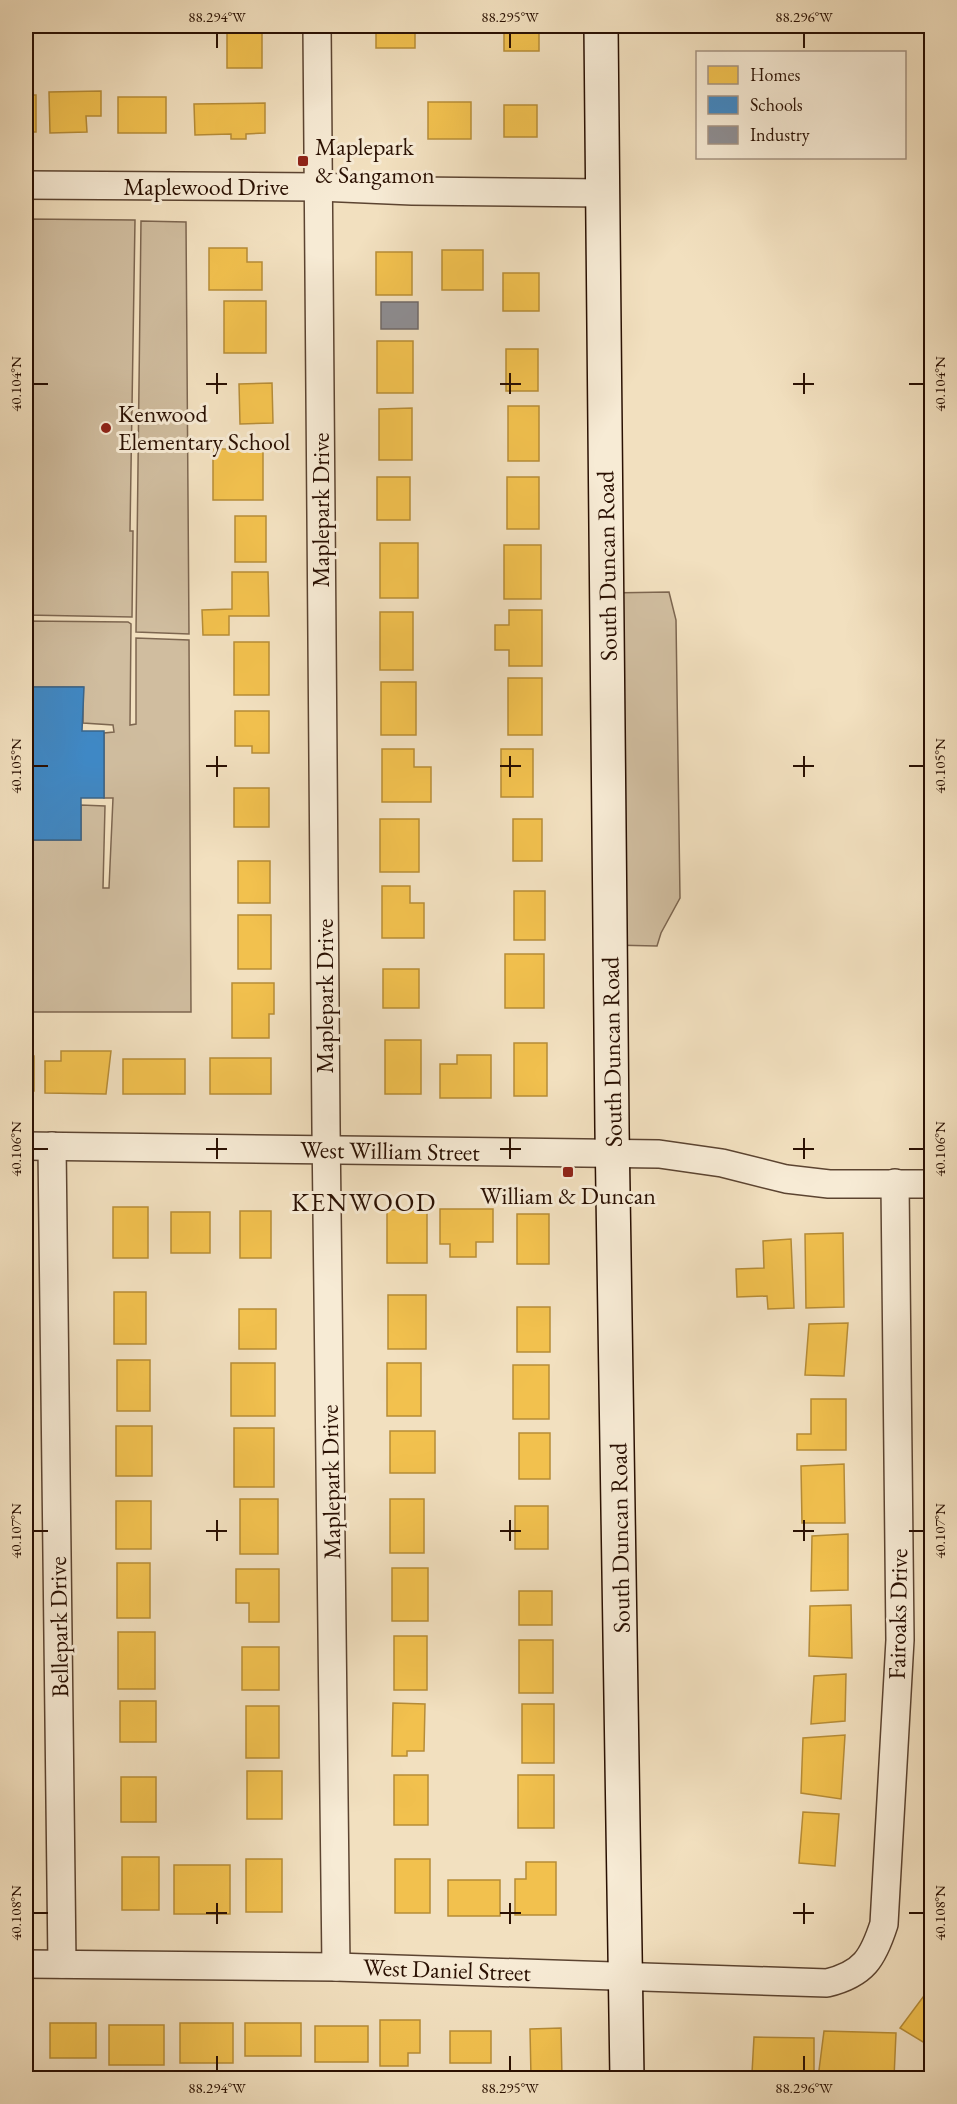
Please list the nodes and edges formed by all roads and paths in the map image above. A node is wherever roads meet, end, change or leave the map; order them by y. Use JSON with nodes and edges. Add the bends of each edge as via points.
{"nodes":[{"id":1,"x":317,"y":26,"type":"edge"},
{"id":2,"x":601,"y":26,"type":"edge"},
{"id":3,"x":26,"y":185,"type":"edge"},
{"id":4,"x":319,"y":187,"type":"junction"},
{"id":5,"x":603,"y":193,"type":"junction"},
{"id":6,"x":26,"y":1146,"type":"edge"},
{"id":7,"x":52,"y":1146,"type":"junction"},
{"id":8,"x":326,"y":1150,"type":"junction"},
{"id":9,"x":613,"y":1154,"type":"junction"},
{"id":10,"x":895,"y":1183,"type":"junction"},
{"id":11,"x":932,"y":1184,"type":"edge"},
{"id":12,"x":26,"y":1964,"type":"edge"},
{"id":13,"x":62,"y":1964,"type":"junction"},
{"id":14,"x":864,"y":1966,"type":"joint"},
{"id":15,"x":336,"y":1967,"type":"junction"},
{"id":16,"x":626,"y":1975,"type":"junction"},
{"id":17,"x":627,"y":2079,"type":"edge"}],
"edges":[{"from":1,"to":4,"type":"street","name":"Maplepark Drive"},
{"from":2,"to":5,"type":"main road","name":"South Duncan Road"},
{"from":3,"to":4,"type":"street","name":"Maplewood Drive"},
{"from":4,"to":5,"type":"street","name":"Maplewood Drive"},
{"from":4,"to":8,"type":"street","name":"Maplepark Drive"},
{"from":5,"to":9,"type":"main road","name":"South Duncan Road"},
{"from":6,"to":7,"type":"street","name":"West William Street"},
{"from":7,"to":8,"type":"street","name":"West William Street"},
{"from":7,"to":13,"type":"street","name":"Bellepark Drive"},
{"from":8,"to":9,"type":"street","name":"West William Street"},
{"from":8,"to":15,"type":"street","name":"Maplepark Drive"},
{"from":9,"to":10,"type":"street","name":"West William Street","via":[[683,1157],[829,1184]]},
{"from":9,"to":16,"type":"main road","name":"South Duncan Road"},
{"from":10,"to":11,"type":"street","name":"West William Street"},
{"from":10,"to":14,"type":"street","name":"Fairoaks Drive","via":[[900,1640],[884,1924],[876,1948]]},
{"from":12,"to":13,"type":"street","name":"West Daniel Street"},
{"from":13,"to":15,"type":"street","name":"West Daniel Street"},
{"from":14,"to":16,"type":"street","name":"West Daniel Street","via":[[846,1978],[827,1983]]},
{"from":15,"to":16,"type":"street","name":"West Daniel Street"},
{"from":16,"to":17,"type":"main road","name":"South Duncan Road"}]}
